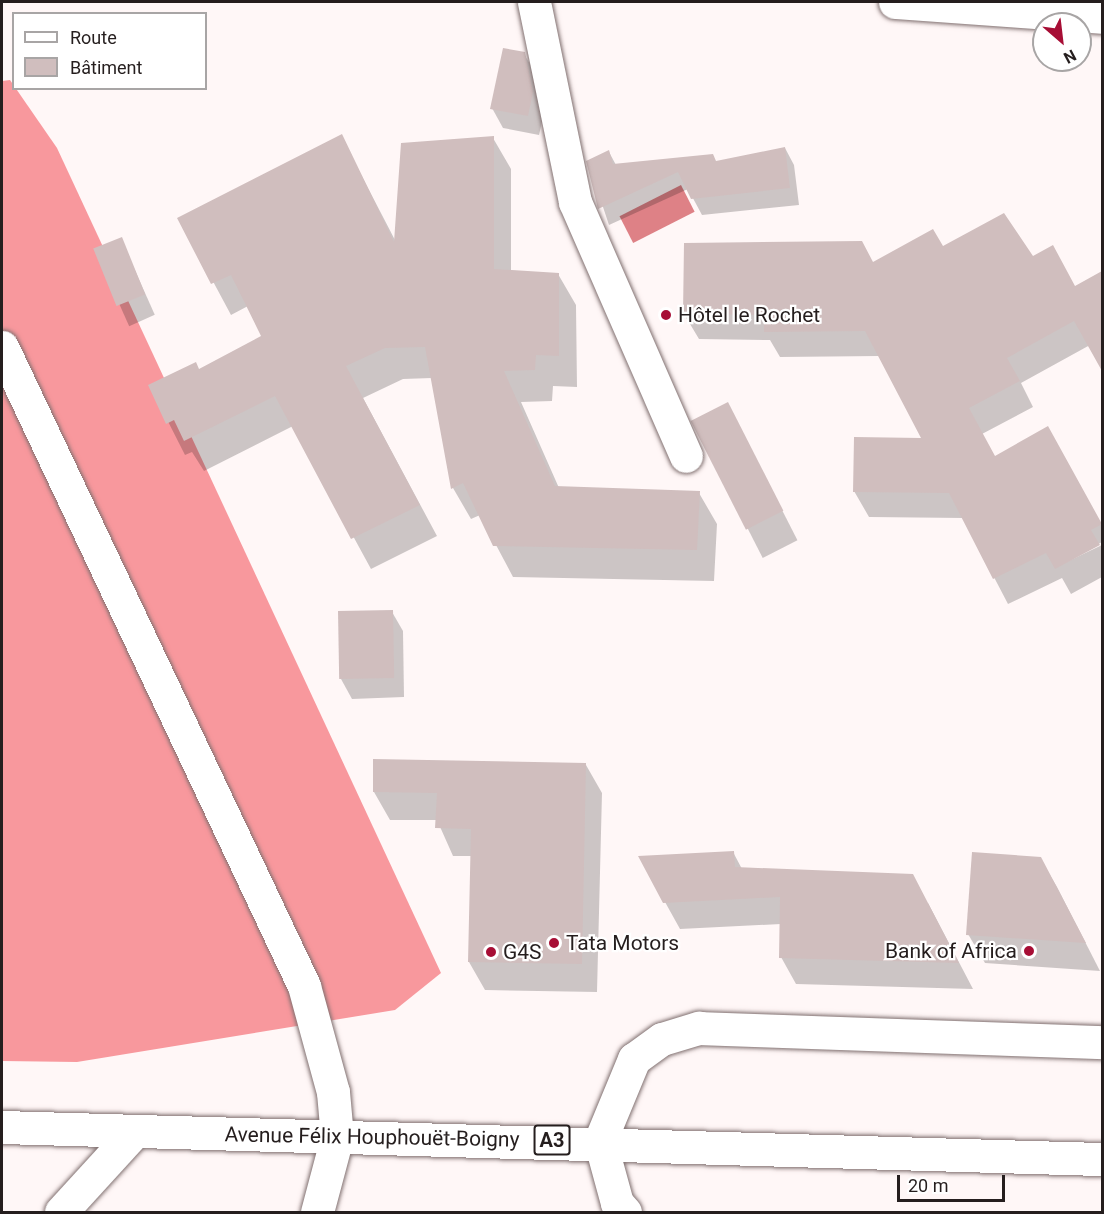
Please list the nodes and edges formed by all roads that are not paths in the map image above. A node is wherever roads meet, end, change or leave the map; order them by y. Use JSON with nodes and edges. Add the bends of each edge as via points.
{"nodes":[{"id":1,"x":534,"y":2,"type":"edge"},
{"id":2,"x":895,"y":2,"type":"edge"},
{"id":3,"x":1102,"y":17,"type":"edge"},
{"id":4,"x":2,"y":347,"type":"edge"},
{"id":5,"x":686,"y":456,"type":"dead end"},
{"id":6,"x":1102,"y":1042,"type":"edge"},
{"id":7,"x":2,"y":1127,"type":"edge"},
{"id":8,"x":134,"y":1132,"type":"junction"},
{"id":9,"x":337,"y":1137,"type":"junction"},
{"id":10,"x":600,"y":1141,"type":"junction"},
{"id":11,"x":1102,"y":1160,"type":"edge"},
{"id":12,"x":60,"y":1212,"type":"edge"},
{"id":13,"x":317,"y":1212,"type":"edge"},
{"id":14,"x":625,"y":1212,"type":"edge"}],
"edges":[{"from":1,"to":5,"type":"main road","via":[[575,202]]},
{"from":2,"to":3,"type":"main road"},
{"from":4,"to":9,"type":"main road","via":[[304,986],[333,1092]]},
{"from":6,"to":10,"type":"main road","via":[[699,1028],[662,1039],[634,1059]]},
{"from":7,"to":8,"type":"main road","name":"Avenue Félix Houphouët-Boigny","number":"A3"},
{"from":8,"to":9,"type":"main road","name":"Avenue Félix Houphouët-Boigny","number":"A3"},
{"from":8,"to":12,"type":"main road"},
{"from":9,"to":10,"type":"main road","name":"Avenue Félix Houphouët-Boigny","number":"A3"},
{"from":9,"to":13,"type":"main road"},
{"from":10,"to":11,"type":"main road","name":"Avenue Félix Houphouët-Boigny","number":"A3"},
{"from":10,"to":14,"type":"main road","via":[[617,1203]]}]}
